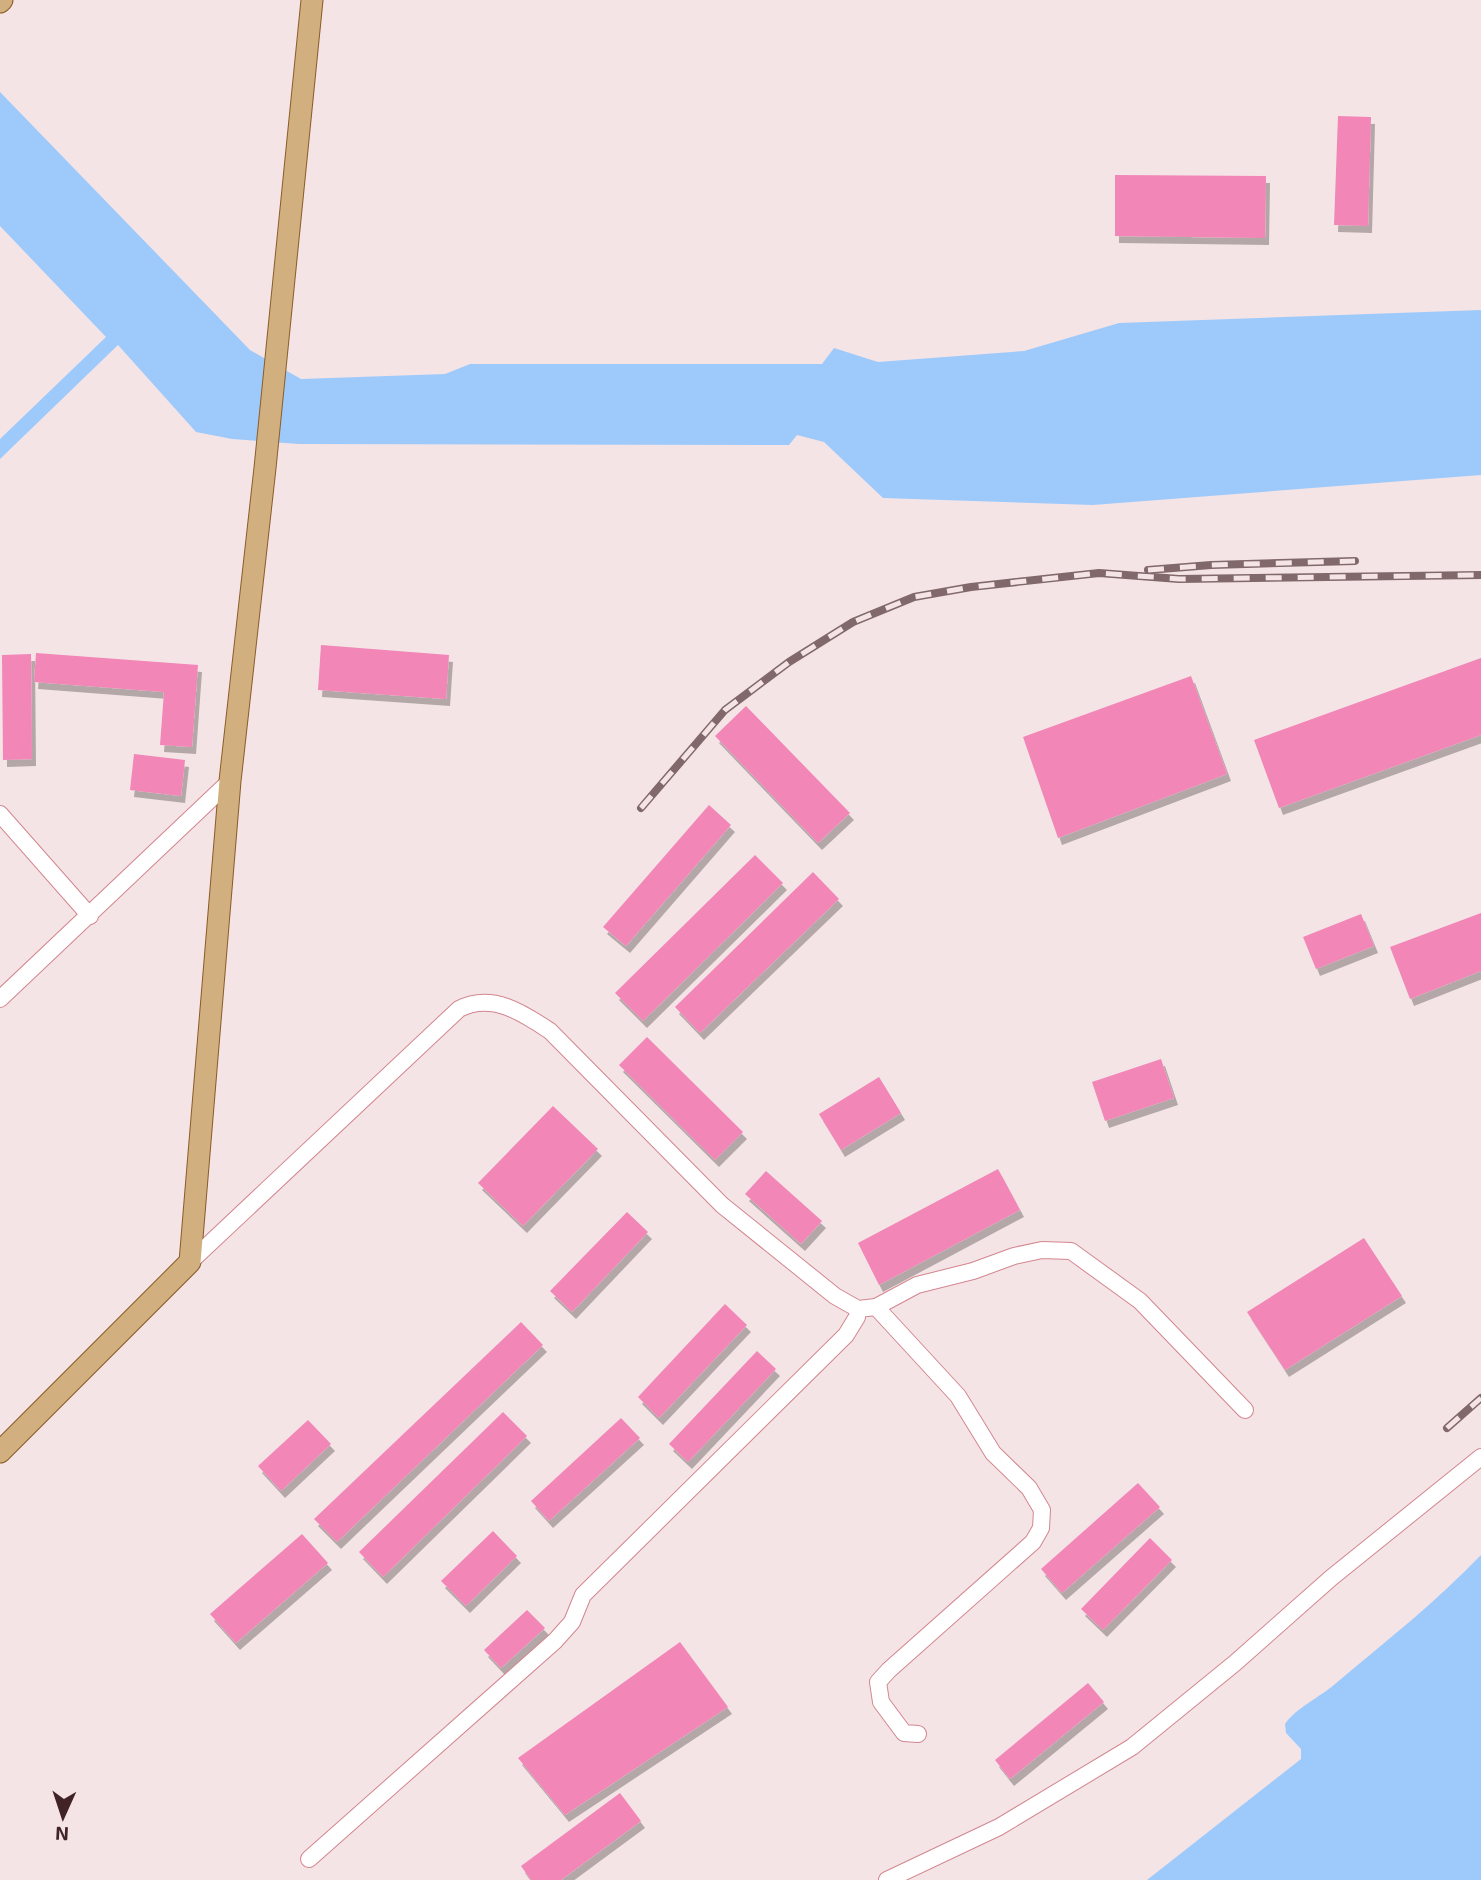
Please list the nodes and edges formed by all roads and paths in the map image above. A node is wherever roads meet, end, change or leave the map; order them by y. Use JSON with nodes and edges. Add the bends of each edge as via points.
{"nodes":[{"id":1,"x":312,"y":0,"type":"edge"},
{"id":2,"x":230,"y":781,"type":"junction"},
{"id":3,"x":0,"y":814,"type":"edge"},
{"id":4,"x":90,"y":916,"type":"junction"},
{"id":5,"x":0,"y":999,"type":"edge"},
{"id":6,"x":190,"y":1262,"type":"junction"},
{"id":7,"x":876,"y":1307,"type":"junction"},
{"id":8,"x":858,"y":1308,"type":"junction"},
{"id":9,"x":1245,"y":1410,"type":"dead end"},
{"id":10,"x":0,"y":1452,"type":"edge"},
{"id":11,"x":1481,"y":1457,"type":"edge"},
{"id":12,"x":918,"y":1734,"type":"dead end"},
{"id":13,"x":309,"y":1859,"type":"dead end"},
{"id":14,"x":887,"y":1880,"type":"edge"}],
"edges":[{"from":1,"to":2,"type":"main road"},
{"from":2,"to":4,"type":"street"},
{"from":2,"to":6,"type":"main road"},
{"from":3,"to":4,"type":"street"},
{"from":4,"to":5,"type":"street"},
{"from":6,"to":8,"type":"street","via":[[459,1009],[489,1002],[519,1010],[550,1031],[722,1205],[835,1296]]},
{"from":6,"to":10,"type":"main road"},
{"from":7,"to":8,"type":"street"},
{"from":7,"to":9,"type":"street","via":[[918,1285],[1014,1256],[1042,1250],[1071,1251],[1140,1301]]},
{"from":7,"to":12,"type":"street","via":[[958,1396],[993,1453],[1029,1488],[1042,1510],[1041,1528],[1033,1542],[878,1682],[881,1702],[904,1733]]},
{"from":8,"to":13,"type":"street","via":[[846,1335],[583,1595],[572,1622],[555,1641]]},
{"from":11,"to":14,"type":"street","via":[[1132,1747],[999,1827]]}]}
